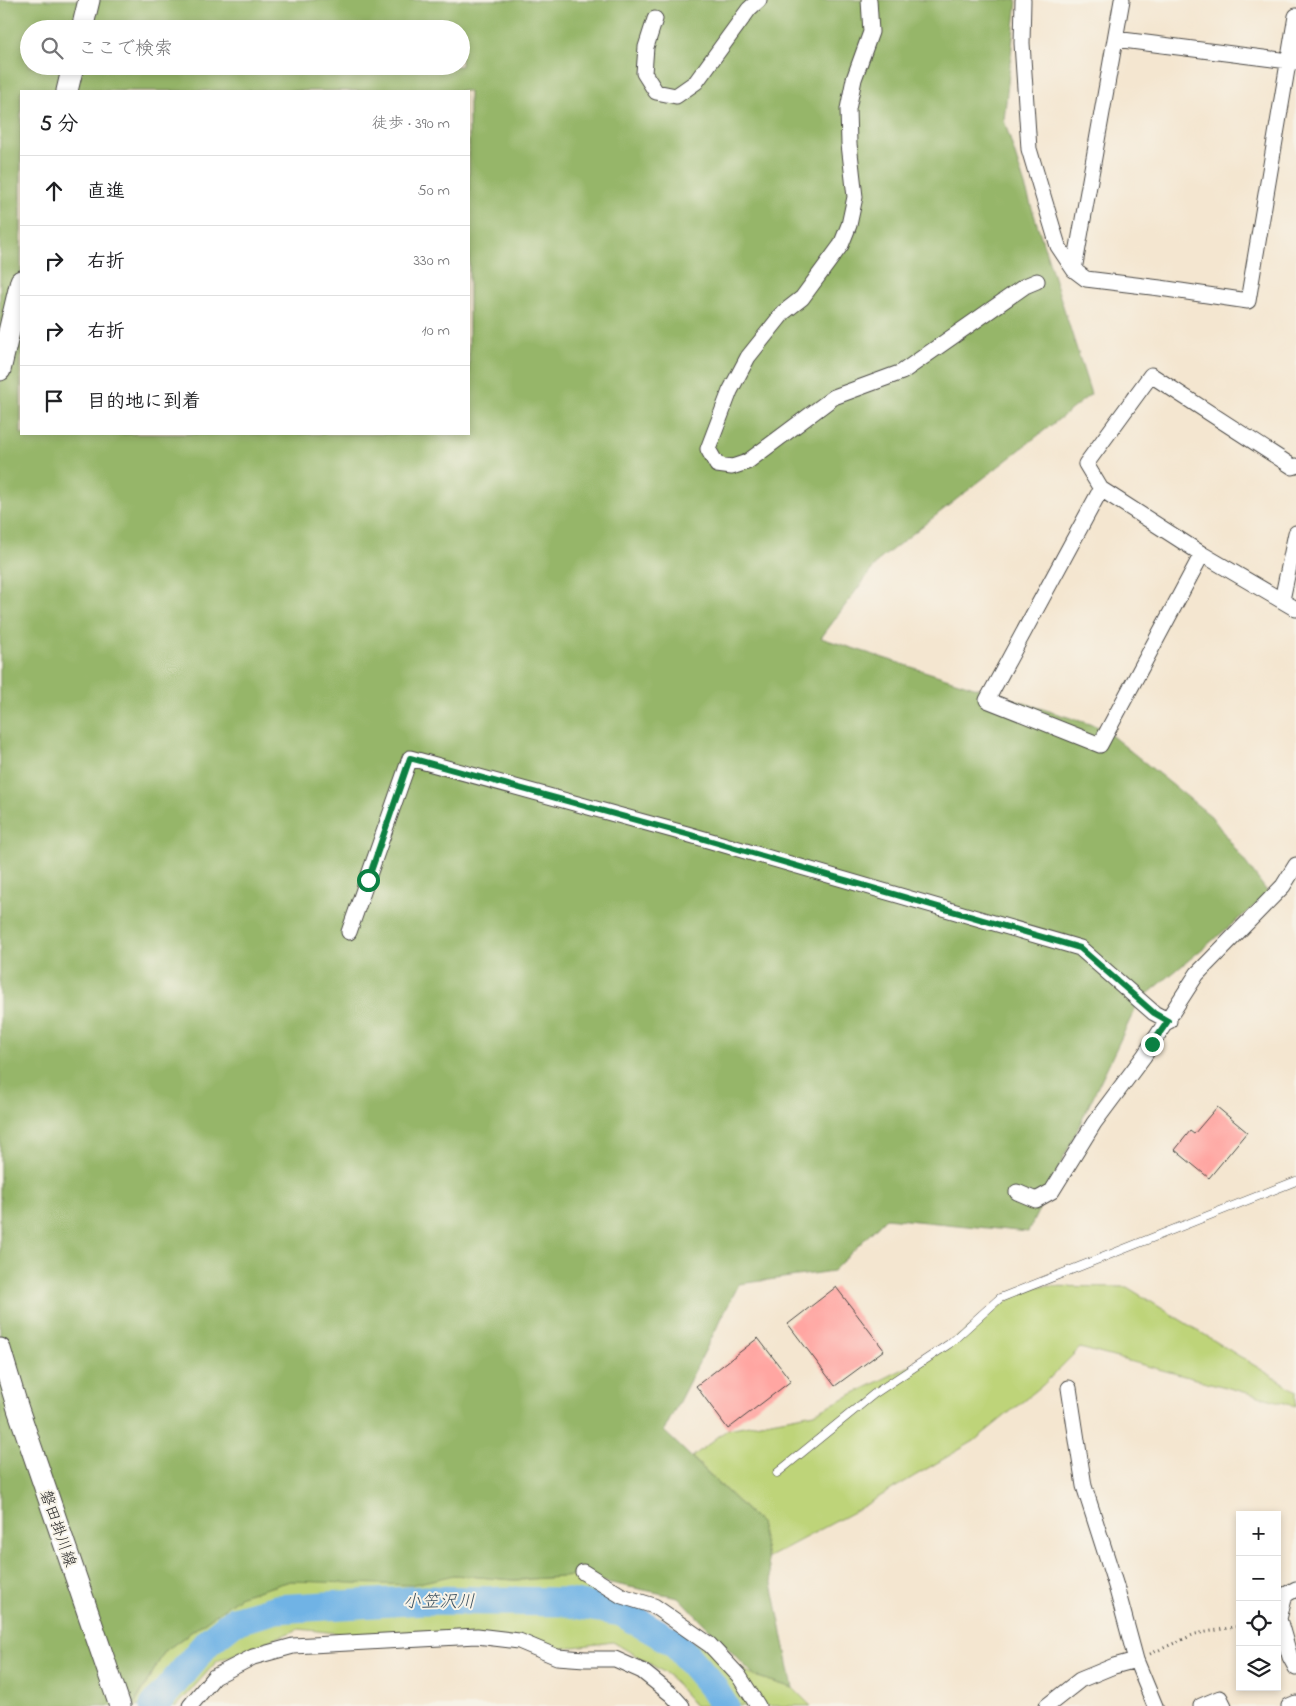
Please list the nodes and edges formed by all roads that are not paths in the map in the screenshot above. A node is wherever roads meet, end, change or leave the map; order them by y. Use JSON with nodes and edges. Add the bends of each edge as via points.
{"nodes":[{"id":1,"x":89,"y":0,"type":"edge"},
{"id":2,"x":759,"y":0,"type":"edge"},
{"id":3,"x":869,"y":0,"type":"edge"},
{"id":4,"x":1023,"y":0,"type":"edge"},
{"id":5,"x":1122,"y":0,"type":"edge"},
{"id":6,"x":1296,"y":16,"type":"edge"},
{"id":7,"x":655,"y":18,"type":"dead end"},
{"id":8,"x":84,"y":20,"type":"edge"},
{"id":9,"x":1115,"y":39,"type":"junction"},
{"id":10,"x":1292,"y":62,"type":"edge"},
{"id":11,"x":71,"y":75,"type":"edge"},
{"id":12,"x":67,"y":90,"type":"edge"},
{"id":13,"x":1074,"y":270,"type":"junction"},
{"id":14,"x":1037,"y":281,"type":"dead end"},
{"id":15,"x":20,"y":285,"type":"edge"},
{"id":16,"x":0,"y":370,"type":"edge"},
{"id":17,"x":1296,"y":466,"type":"edge"},
{"id":18,"x":1101,"y":489,"type":"junction"},
{"id":19,"x":1296,"y":533,"type":"edge"},
{"id":20,"x":1202,"y":554,"type":"junction"},
{"id":21,"x":1282,"y":600,"type":"junction"},
{"id":22,"x":1296,"y":609,"type":"edge"},
{"id":23,"x":1296,"y":866,"type":"edge"},
{"id":24,"x":349,"y":932,"type":"dead end"},
{"id":25,"x":1168,"y":1021,"type":"junction"},
{"id":26,"x":1296,"y":1181,"type":"edge"},
{"id":27,"x":1016,"y":1192,"type":"dead end"},
{"id":28,"x":0,"y":1349,"type":"edge"},
{"id":29,"x":1069,"y":1388,"type":"dead end"},
{"id":30,"x":777,"y":1473,"type":"dead end"},
{"id":31,"x":583,"y":1572,"type":"dead end"},
{"id":32,"x":1296,"y":1589,"type":"edge"},
{"id":33,"x":1136,"y":1660,"type":"junction"},
{"id":34,"x":1296,"y":1668,"type":"edge"},
{"id":35,"x":117,"y":1698,"type":"edge"},
{"id":36,"x":1296,"y":1702,"type":"edge"},
{"id":37,"x":190,"y":1706,"type":"edge"},
{"id":38,"x":682,"y":1706,"type":"edge"},
{"id":39,"x":758,"y":1706,"type":"edge"},
{"id":40,"x":1047,"y":1706,"type":"edge"},
{"id":41,"x":1155,"y":1706,"type":"edge"},
{"id":42,"x":1201,"y":1706,"type":"edge"},
{"id":43,"x":1224,"y":1706,"type":"edge"},
{"id":44,"x":1289,"y":1706,"type":"edge"}],
"edges":[{"from":1,"to":8,"type":"main road"},
{"from":2,"to":7,"type":"street","via":[[696,82],[676,96],[656,92],[644,72],[646,47]]},
{"from":3,"to":14,"type":"street","via":[[871,32],[854,78],[848,109],[855,197],[849,225],[841,245],[802,298],[784,312],[748,357],[730,391],[708,449],[712,457],[717,465],[732,467],[747,462],[834,397],[902,372],[1024,286]]},
{"from":4,"to":13,"type":"street","via":[[1028,149],[1058,246]]},
{"from":5,"to":9,"type":"street"},
{"from":6,"to":10,"type":"street"},
{"from":9,"to":10,"type":"street"},
{"from":9,"to":13,"type":"street"},
{"from":10,"to":13,"type":"street","via":[[1248,301],[1086,279]]},
{"from":11,"to":12,"type":"main road"},
{"from":15,"to":16,"type":"main road"},
{"from":17,"to":18,"type":"street","via":[[1151,375],[1086,464]]},
{"from":18,"to":20,"type":"street"},
{"from":18,"to":20,"type":"street","via":[[987,700],[1100,745]]},
{"from":19,"to":21,"type":"street"},
{"from":20,"to":21,"type":"street"},
{"from":21,"to":22,"type":"street"},
{"from":23,"to":25,"type":"street","via":[[1283,886],[1197,974]]},
{"from":24,"to":25,"type":"street","via":[[410,758],[1080,948],[1154,1013]]},
{"from":25,"to":27,"type":"street","via":[[1094,1123],[1052,1191],[1036,1200]]},
{"from":26,"to":30,"type":"lane","via":[[1000,1298],[949,1344],[874,1394]]},
{"from":28,"to":35,"type":"main road","name":"磐田掛川線"},
{"from":29,"to":33,"type":"street","via":[[1084,1486]]},
{"from":31,"to":39,"type":"street","via":[[622,1596],[654,1606],[710,1645],[740,1676]]},
{"from":32,"to":34,"type":"street","via":[[1285,1595],[1279,1619]]},
{"from":33,"to":40,"type":"street","via":[[1080,1680]]},
{"from":33,"to":41,"type":"street"},
{"from":36,"to":44,"type":"street"},
{"from":37,"to":38,"type":"street","via":[[214,1677],[252,1657],[293,1646],[477,1636],[519,1641],[557,1657],[615,1659],[642,1671]]},
{"from":42,"to":43,"type":"street","via":[[1220,1698]]}]}
